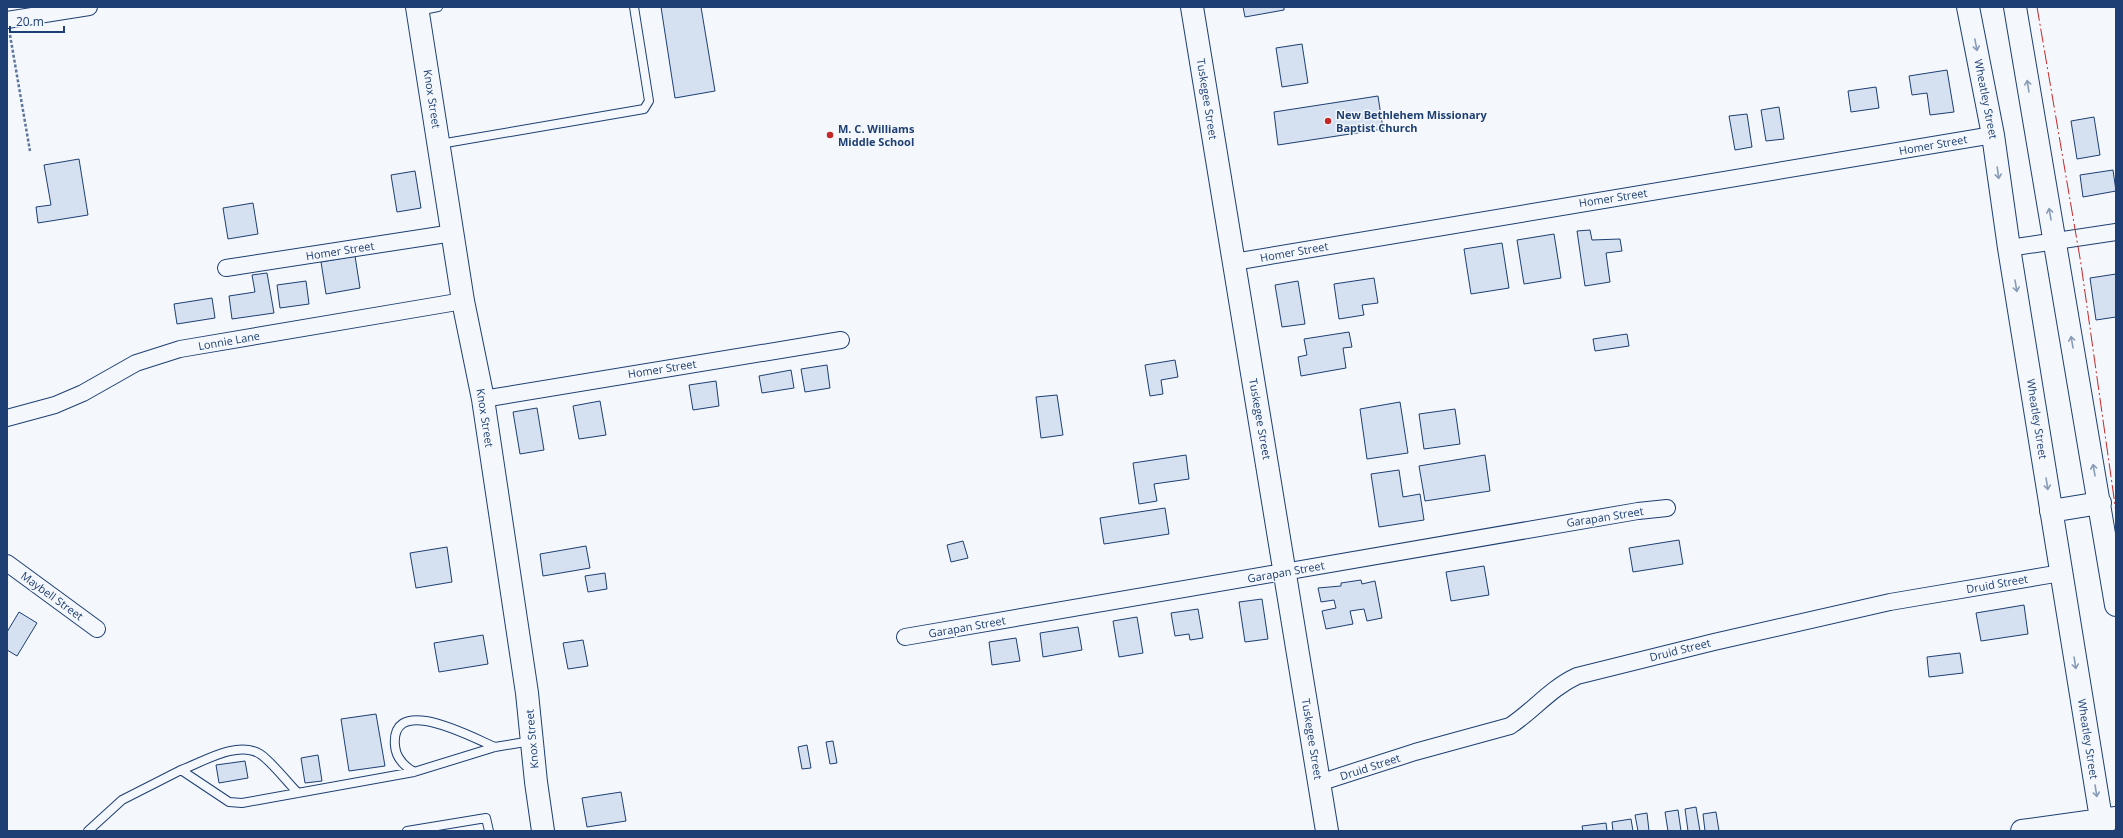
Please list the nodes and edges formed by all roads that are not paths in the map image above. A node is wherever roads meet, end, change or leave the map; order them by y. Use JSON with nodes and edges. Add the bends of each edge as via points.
{"nodes":[{"id":1,"x":89,"y":7,"type":"edge"},
{"id":2,"x":634,"y":7,"type":"edge"},
{"id":3,"x":1192,"y":7,"type":"edge"},
{"id":4,"x":1968,"y":7,"type":"edge"},
{"id":5,"x":2015,"y":7,"type":"edge"},
{"id":6,"x":424,"y":8,"type":"edge"},
{"id":7,"x":7,"y":20,"type":"edge"},
{"id":8,"x":1993,"y":135,"type":"junction"},
{"id":9,"x":439,"y":144,"type":"junction"},
{"id":10,"x":2116,"y":232,"type":"edge"},
{"id":11,"x":453,"y":233,"type":"junction"},
{"id":12,"x":2055,"y":242,"type":"junction"},
{"id":13,"x":2009,"y":248,"type":"junction"},
{"id":14,"x":1234,"y":262,"type":"junction"},
{"id":15,"x":226,"y":268,"type":"dead end"},
{"id":16,"x":463,"y":301,"type":"junction"},
{"id":17,"x":841,"y":340,"type":"dead end"},
{"id":18,"x":483,"y":399,"type":"junction"},
{"id":19,"x":7,"y":418,"type":"edge"},
{"id":20,"x":2100,"y":504,"type":"junction"},
{"id":21,"x":1667,"y":508,"type":"dead end"},
{"id":22,"x":2051,"y":511,"type":"junction"},
{"id":23,"x":7,"y":564,"type":"edge"},
{"id":24,"x":1286,"y":572,"type":"junction"},
{"id":25,"x":2060,"y":572,"type":"junction"},
{"id":26,"x":2116,"y":605,"type":"edge"},
{"id":27,"x":97,"y":629,"type":"dead end"},
{"id":28,"x":905,"y":637,"type":"dead end"},
{"id":29,"x":532,"y":741,"type":"junction"},
{"id":30,"x":495,"y":747,"type":"junction"},
{"id":31,"x":181,"y":770,"type":"junction"},
{"id":32,"x":414,"y":772,"type":"junction"},
{"id":33,"x":1320,"y":783,"type":"junction"},
{"id":34,"x":298,"y":793,"type":"junction"},
{"id":35,"x":2107,"y":823,"type":"edge"},
{"id":36,"x":88,"y":831,"type":"edge"},
{"id":37,"x":407,"y":831,"type":"edge"},
{"id":38,"x":489,"y":831,"type":"edge"},
{"id":39,"x":543,"y":831,"type":"edge"},
{"id":40,"x":1327,"y":831,"type":"edge"},
{"id":41,"x":2022,"y":831,"type":"edge"}],
"edges":[{"from":1,"to":7,"type":"street"},
{"from":2,"to":9,"type":"lane","via":[[649,101],[644,109]]},
{"from":3,"to":14,"type":"street","name":"Tuskegee Street"},
{"from":4,"to":8,"type":"street","name":"Wheatley Street","one_way":true},
{"from":12,"to":5,"type":"street","one_way":true},
{"from":6,"to":9,"type":"street","name":"Knox Street"},
{"from":8,"to":13,"type":"street","name":"Wheatley Street","one_way":true},
{"from":8,"to":14,"type":"street","name":"Homer Street"},
{"from":9,"to":11,"type":"street","name":"Knox Street"},
{"from":10,"to":12,"type":"street"},
{"from":11,"to":15,"type":"street","name":"Homer Street"},
{"from":11,"to":16,"type":"street","name":"Knox Street"},
{"from":12,"to":13,"type":"street"},
{"from":20,"to":12,"type":"street","one_way":true},
{"from":13,"to":22,"type":"street","name":"Wheatley Street","one_way":true},
{"from":14,"to":24,"type":"street","name":"Tuskegee Street"},
{"from":16,"to":18,"type":"street","name":"Knox Street"},
{"from":16,"to":19,"type":"street","name":"Lonnie Lane","via":[[180,350],[136,362],[83,393],[55,405]]},
{"from":17,"to":18,"type":"street","name":"Homer Street"},
{"from":18,"to":29,"type":"street","name":"Knox Street"},
{"from":20,"to":22,"type":"street"},
{"from":20,"to":26,"type":"street","via":[[2108,534]]},
{"from":21,"to":24,"type":"street","name":"Garapan Street","via":[[1630,512]]},
{"from":22,"to":25,"type":"street","name":"Wheatley Street"},
{"from":23,"to":27,"type":"street","name":"Maybell Street"},
{"from":24,"to":28,"type":"street","name":"Garapan Street"},
{"from":24,"to":33,"type":"street","name":"Tuskegee Street"},
{"from":25,"to":33,"type":"street","name":"Druid Street","via":[[1890,602],[1721,640],[1578,676],[1562,683],[1510,726],[1415,752]]},
{"from":25,"to":35,"type":"street","name":"Wheatley Street","one_way":true},
{"from":29,"to":30,"type":"lane"},
{"from":29,"to":39,"type":"street","name":"Knox Street"},
{"from":30,"to":32,"type":"lane"},
{"from":30,"to":32,"type":"lane","via":[[445,726],[427,721],[406,721],[397,730],[395,746],[403,764]]},
{"from":31,"to":34,"type":"lane","via":[[229,802],[242,803]]},
{"from":31,"to":34,"type":"lane","via":[[228,752],[245,749],[260,754]]},
{"from":31,"to":36,"type":"lane","via":[[122,800]]},
{"from":32,"to":34,"type":"lane"},
{"from":33,"to":40,"type":"street","name":"Tuskegee Street"},
{"from":35,"to":41,"type":"street"},
{"from":37,"to":38,"type":"lane","via":[[486,818]]}]}
